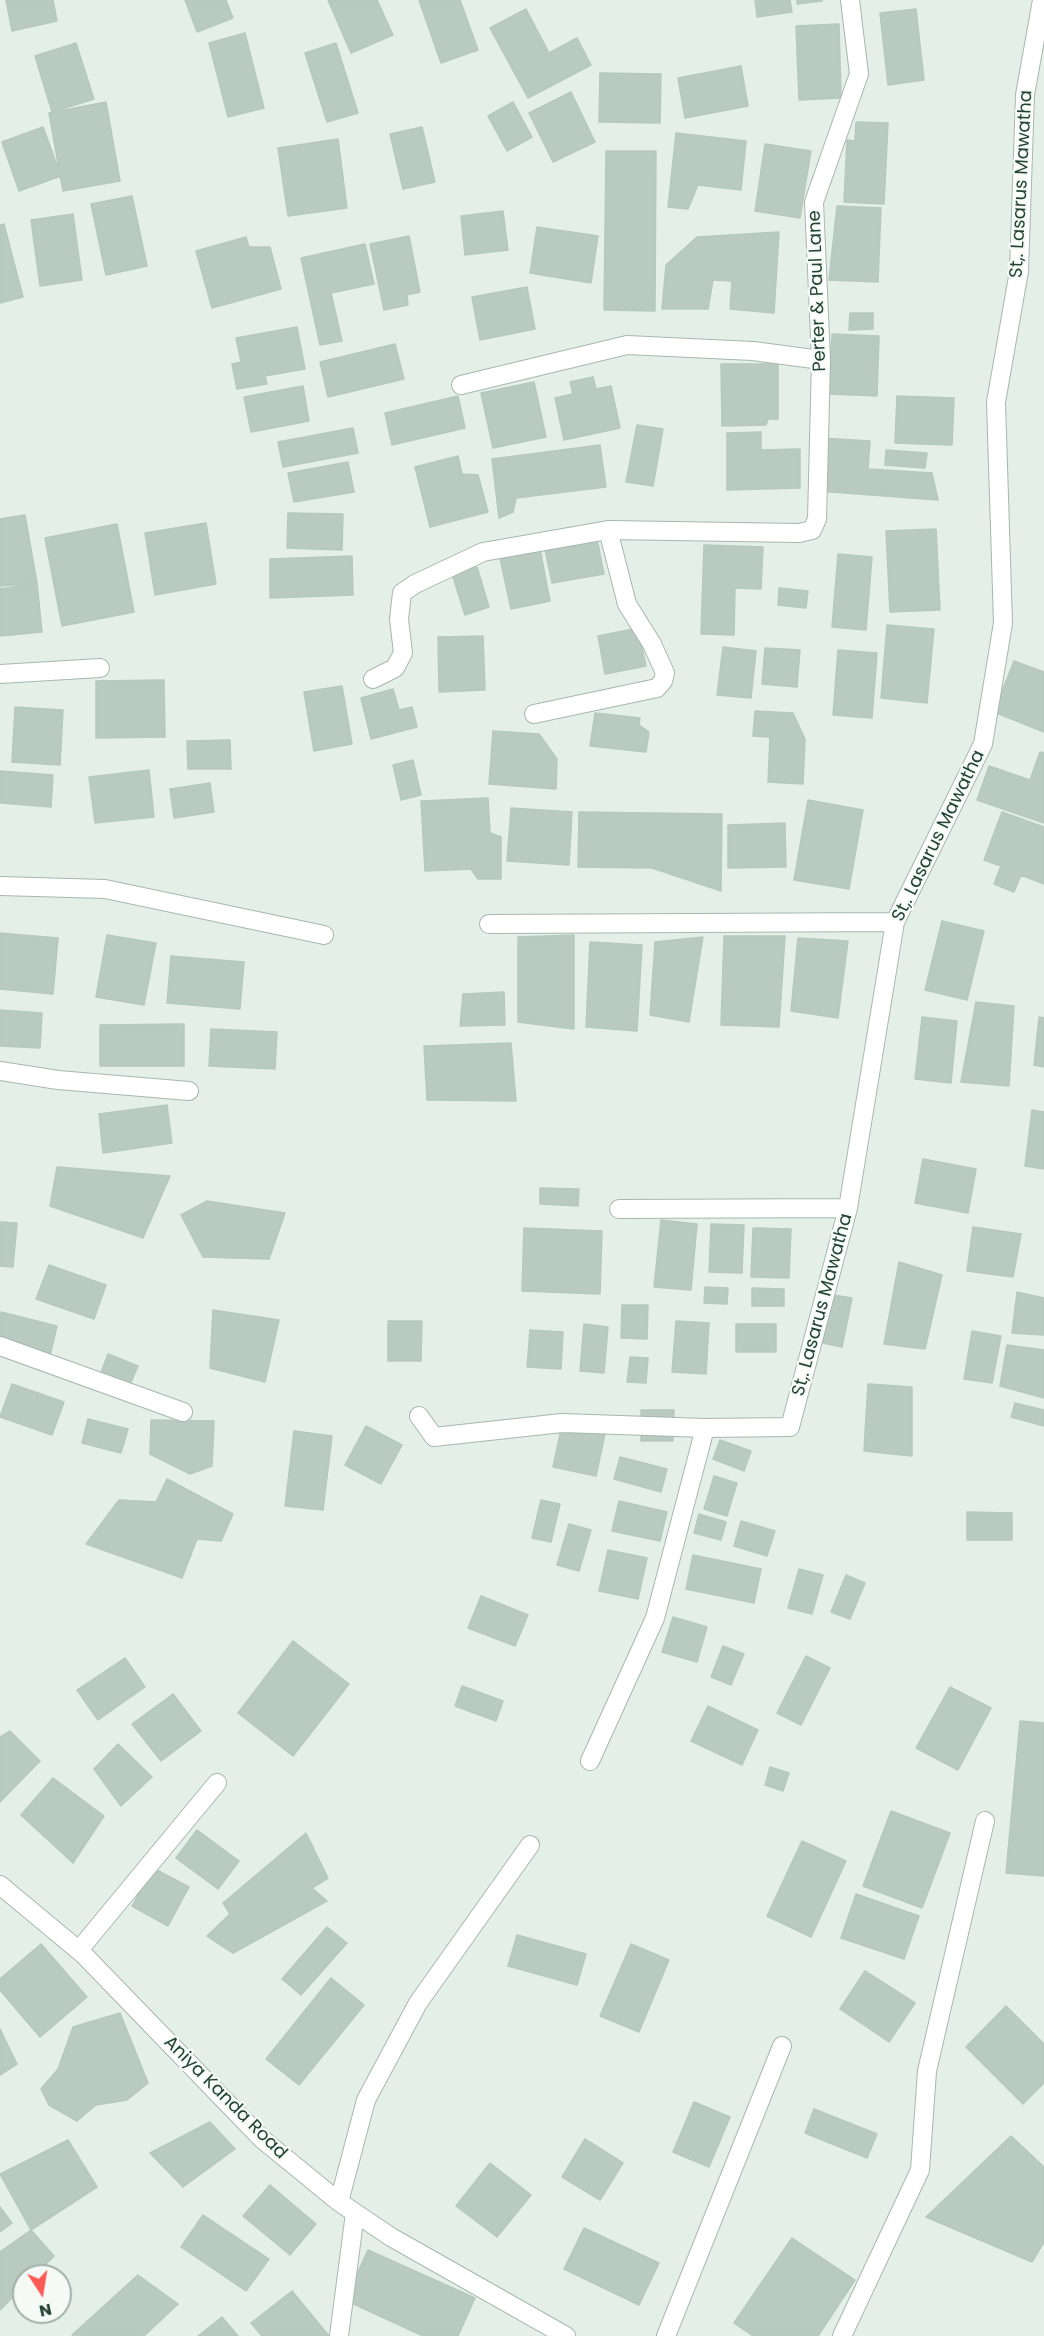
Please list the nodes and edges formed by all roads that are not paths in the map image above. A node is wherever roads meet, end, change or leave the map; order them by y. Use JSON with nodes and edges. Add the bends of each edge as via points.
{"nodes":[{"id":1,"x":850,"y":0,"type":"edge"},
{"id":2,"x":1042,"y":0,"type":"edge"},
{"id":3,"x":821,"y":360,"type":"junction"},
{"id":4,"x":461,"y":385,"type":"dead end"},
{"id":5,"x":608,"y":530,"type":"junction"},
{"id":6,"x":100,"y":668,"type":"dead end"},
{"id":7,"x":0,"y":674,"type":"edge"},
{"id":8,"x":372,"y":680,"type":"dead end"},
{"id":9,"x":534,"y":714,"type":"dead end"},
{"id":10,"x":0,"y":886,"type":"edge"},
{"id":11,"x":895,"y":922,"type":"junction"},
{"id":12,"x":489,"y":924,"type":"dead end"},
{"id":13,"x":324,"y":934,"type":"dead end"},
{"id":14,"x":0,"y":1071,"type":"edge"},
{"id":15,"x":189,"y":1091,"type":"dead end"},
{"id":16,"x":849,"y":1208,"type":"junction"},
{"id":17,"x":619,"y":1209,"type":"dead end"},
{"id":18,"x":0,"y":1346,"type":"edge"},
{"id":19,"x":183,"y":1412,"type":"dead end"},
{"id":20,"x":418,"y":1416,"type":"dead end"},
{"id":21,"x":705,"y":1428,"type":"junction"},
{"id":22,"x":590,"y":1761,"type":"dead end"},
{"id":23,"x":217,"y":1783,"type":"dead end"},
{"id":24,"x":985,"y":1821,"type":"dead end"},
{"id":25,"x":530,"y":1845,"type":"dead end"},
{"id":26,"x":0,"y":1886,"type":"edge"},
{"id":27,"x":78,"y":1950,"type":"junction"},
{"id":28,"x":782,"y":2046,"type":"dead end"},
{"id":29,"x":339,"y":2202,"type":"junction"},
{"id":30,"x":355,"y":2213,"type":"junction"},
{"id":31,"x":339,"y":2336,"type":"edge"},
{"id":32,"x":566,"y":2336,"type":"edge"},
{"id":33,"x":666,"y":2336,"type":"edge"},
{"id":34,"x":842,"y":2336,"type":"edge"}],
"edges":[{"from":1,"to":3,"type":"street","name":"Perter & Paul Lane","via":[[859,74],[814,202]]},
{"from":2,"to":11,"type":"street","name":"St,. Lasarus Mawatha","via":[[1025,95],[1019,271],[996,402],[1003,623],[983,744]]},
{"from":3,"to":4,"type":"street","via":[[753,351],[627,345]]},
{"from":3,"to":5,"type":"street","name":"Perter & Paul Lane","via":[[817,519],[812,530]]},
{"from":5,"to":8,"type":"street","via":[[483,552],[415,584],[402,593],[399,619],[403,653],[395,668]]},
{"from":5,"to":9,"type":"street","via":[[627,604],[652,644],[665,673],[663,681],[657,688]]},
{"from":6,"to":7,"type":"street"},
{"from":10,"to":13,"type":"street","via":[[105,889]]},
{"from":11,"to":12,"type":"street"},
{"from":11,"to":16,"type":"street","name":"St,. Lasarus Mawatha"},
{"from":14,"to":15,"type":"street"},
{"from":16,"to":17,"type":"street"},
{"from":16,"to":21,"type":"street","name":"St,. Lasarus Mawatha","via":[[790,1427]]},
{"from":18,"to":19,"type":"street"},
{"from":20,"to":21,"type":"street","name":"St,. Lasarus Mawatha","via":[[434,1437],[562,1423]]},
{"from":21,"to":22,"type":"street","via":[[655,1618]]},
{"from":23,"to":27,"type":"street"},
{"from":24,"to":34,"type":"street","via":[[927,2071],[920,2170]]},
{"from":25,"to":29,"type":"street","via":[[418,2003],[371,2090]]},
{"from":26,"to":27,"type":"street","name":"Aniya Kanda Road"},
{"from":27,"to":29,"type":"street","name":"Aniya Kanda Road","via":[[262,2139]]},
{"from":28,"to":33,"type":"street"},
{"from":29,"to":30,"type":"street","name":"Aniya Kanda Road"},
{"from":30,"to":31,"type":"street"},
{"from":30,"to":32,"type":"street","name":"Aniya Kanda Road"}]}
